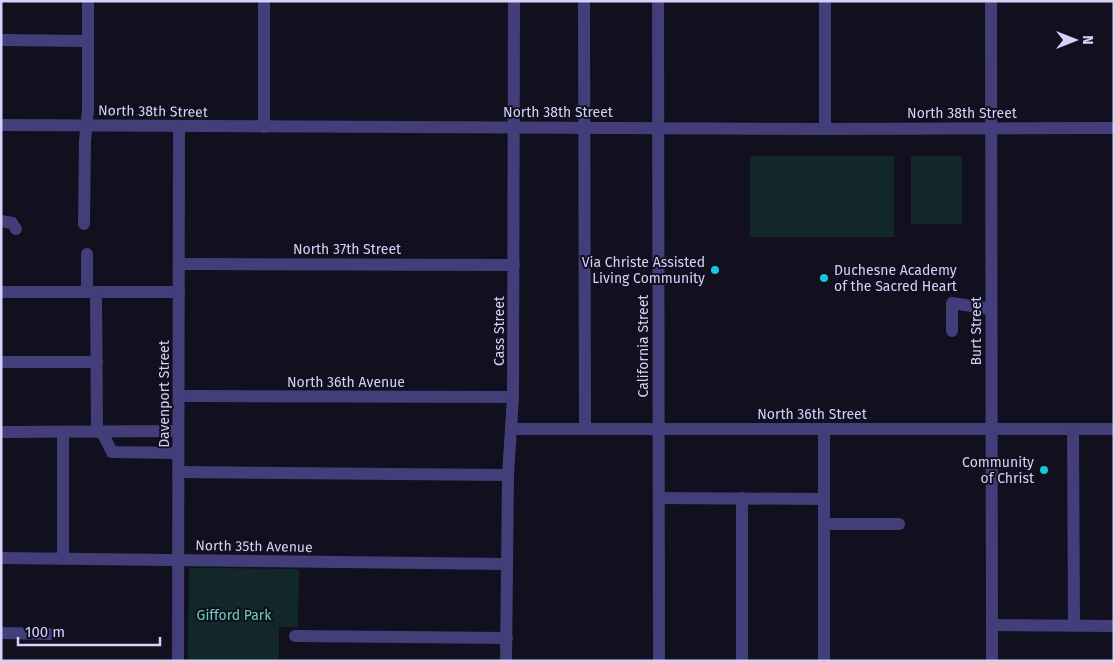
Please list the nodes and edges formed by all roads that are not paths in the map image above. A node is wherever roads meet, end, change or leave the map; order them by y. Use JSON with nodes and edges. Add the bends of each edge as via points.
{"nodes":[{"id":1,"x":88,"y":1,"type":"edge"},
{"id":2,"x":264,"y":1,"type":"edge"},
{"id":3,"x":514,"y":1,"type":"edge"},
{"id":4,"x":584,"y":1,"type":"edge"},
{"id":5,"x":658,"y":1,"type":"edge"},
{"id":6,"x":825,"y":1,"type":"edge"},
{"id":7,"x":991,"y":1,"type":"edge"},
{"id":8,"x":1,"y":40,"type":"edge"},
{"id":9,"x":88,"y":41,"type":"junction"},
{"id":10,"x":1,"y":125,"type":"edge"},
{"id":11,"x":87,"y":125,"type":"junction"},
{"id":12,"x":179,"y":127,"type":"junction"},
{"id":13,"x":264,"y":127,"type":"junction"},
{"id":14,"x":514,"y":127,"type":"junction"},
{"id":15,"x":584,"y":127,"type":"junction"},
{"id":16,"x":658,"y":127,"type":"junction"},
{"id":17,"x":992,"y":128,"type":"junction"},
{"id":18,"x":1114,"y":128,"type":"edge"},
{"id":19,"x":825,"y":129,"type":"junction"},
{"id":20,"x":1,"y":221,"type":"edge"},
{"id":21,"x":84,"y":224,"type":"dead end"},
{"id":22,"x":16,"y":229,"type":"dead end"},
{"id":23,"x":87,"y":254,"type":"dead end"},
{"id":24,"x":179,"y":264,"type":"junction"},
{"id":25,"x":514,"y":265,"type":"junction"},
{"id":26,"x":1,"y":292,"type":"edge"},
{"id":27,"x":91,"y":292,"type":"junction"},
{"id":28,"x":179,"y":292,"type":"junction"},
{"id":29,"x":991,"y":309,"type":"junction"},
{"id":30,"x":952,"y":331,"type":"dead end"},
{"id":31,"x":1,"y":362,"type":"edge"},
{"id":32,"x":96,"y":362,"type":"junction"},
{"id":33,"x":179,"y":396,"type":"junction"},
{"id":34,"x":513,"y":398,"type":"junction"},
{"id":35,"x":511,"y":429,"type":"junction"},
{"id":36,"x":585,"y":429,"type":"junction"},
{"id":37,"x":659,"y":429,"type":"junction"},
{"id":38,"x":824,"y":429,"type":"junction"},
{"id":39,"x":991,"y":429,"type":"junction"},
{"id":40,"x":1074,"y":429,"type":"junction"},
{"id":41,"x":1114,"y":429,"type":"edge"},
{"id":42,"x":178,"y":431,"type":"junction"},
{"id":43,"x":1,"y":432,"type":"edge"},
{"id":44,"x":63,"y":432,"type":"junction"},
{"id":45,"x":100,"y":432,"type":"junction"},
{"id":46,"x":178,"y":454,"type":"junction"},
{"id":47,"x":178,"y":472,"type":"junction"},
{"id":48,"x":508,"y":476,"type":"junction"},
{"id":49,"x":659,"y":498,"type":"junction"},
{"id":50,"x":742,"y":498,"type":"junction"},
{"id":51,"x":824,"y":499,"type":"junction"},
{"id":52,"x":824,"y":524,"type":"junction"},
{"id":53,"x":899,"y":524,"type":"dead end"},
{"id":54,"x":1,"y":558,"type":"edge"},
{"id":55,"x":63,"y":558,"type":"junction"},
{"id":56,"x":178,"y":560,"type":"junction"},
{"id":57,"x":507,"y":564,"type":"junction"},
{"id":58,"x":1074,"y":625,"type":"junction"},
{"id":59,"x":992,"y":626,"type":"junction"},
{"id":60,"x":1114,"y":626,"type":"edge"},
{"id":61,"x":1,"y":633,"type":"edge"},
{"id":62,"x":50,"y":634,"type":"dead end"},
{"id":63,"x":295,"y":636,"type":"dead end"},
{"id":64,"x":507,"y":638,"type":"junction"},
{"id":65,"x":178,"y":661,"type":"edge"},
{"id":66,"x":506,"y":661,"type":"edge"},
{"id":67,"x":659,"y":661,"type":"edge"},
{"id":68,"x":742,"y":661,"type":"edge"},
{"id":69,"x":824,"y":661,"type":"edge"},
{"id":70,"x":992,"y":661,"type":"edge"}],
"edges":[{"from":1,"to":9,"type":"street"},
{"from":2,"to":13,"type":"street"},
{"from":3,"to":14,"type":"street","name":"Cass Street"},
{"from":4,"to":15,"type":"street"},
{"from":5,"to":16,"type":"street","name":"California Street"},
{"from":6,"to":19,"type":"street"},
{"from":7,"to":17,"type":"street","name":"Burt Street"},
{"from":8,"to":9,"type":"street"},
{"from":9,"to":11,"type":"street"},
{"from":10,"to":11,"type":"street","name":"North 38th Street"},
{"from":11,"to":12,"type":"street","name":"North 38th Street"},
{"from":11,"to":21,"type":"street"},
{"from":12,"to":13,"type":"street","name":"North 38th Street"},
{"from":12,"to":24,"type":"street","name":"Davenport Street"},
{"from":13,"to":14,"type":"street","name":"North 38th Street"},
{"from":14,"to":15,"type":"street","name":"North 38th Street"},
{"from":14,"to":25,"type":"street","name":"Cass Street"},
{"from":15,"to":16,"type":"street","name":"North 38th Street"},
{"from":15,"to":36,"type":"street"},
{"from":16,"to":19,"type":"street","name":"North 38th Street"},
{"from":16,"to":37,"type":"street","name":"California Street"},
{"from":17,"to":18,"type":"street","name":"North 38th Street"},
{"from":17,"to":19,"type":"street","name":"North 38th Street"},
{"from":17,"to":29,"type":"street","name":"Burt Street"},
{"from":20,"to":22,"type":"street","via":[[12,223]]},
{"from":23,"to":27,"type":"street"},
{"from":24,"to":25,"type":"street","name":"North 37th Street"},
{"from":24,"to":28,"type":"street","name":"Davenport Street"},
{"from":25,"to":34,"type":"street","name":"Cass Street"},
{"from":26,"to":27,"type":"street"},
{"from":27,"to":28,"type":"street"},
{"from":27,"to":32,"type":"street"},
{"from":28,"to":33,"type":"street","name":"Davenport Street"},
{"from":29,"to":30,"type":"street","via":[[952,303]]},
{"from":29,"to":39,"type":"street","name":"Burt Street"},
{"from":31,"to":32,"type":"street"},
{"from":32,"to":45,"type":"street"},
{"from":33,"to":34,"type":"street","name":"North 36th Avenue"},
{"from":33,"to":42,"type":"street","name":"Davenport Street"},
{"from":34,"to":35,"type":"street","name":"Cass Street"},
{"from":35,"to":36,"type":"street","name":"North 36th Street"},
{"from":35,"to":48,"type":"street","name":"Cass Street"},
{"from":36,"to":37,"type":"street","name":"North 36th Street"},
{"from":37,"to":38,"type":"street","name":"North 36th Street"},
{"from":37,"to":49,"type":"street","name":"California Street"},
{"from":38,"to":39,"type":"street","name":"North 36th Street"},
{"from":38,"to":51,"type":"street"},
{"from":39,"to":40,"type":"street","name":"North 36th Street"},
{"from":39,"to":59,"type":"street","name":"Burt Street"},
{"from":40,"to":41,"type":"street","name":"North 36th Street"},
{"from":40,"to":58,"type":"street"},
{"from":42,"to":45,"type":"street"},
{"from":42,"to":46,"type":"street","name":"Davenport Street"},
{"from":43,"to":44,"type":"street"},
{"from":44,"to":45,"type":"street"},
{"from":44,"to":55,"type":"street"},
{"from":45,"to":46,"type":"street","via":[[112,452]]},
{"from":46,"to":47,"type":"street","name":"Davenport Street"},
{"from":47,"to":48,"type":"street"},
{"from":47,"to":56,"type":"street","name":"Davenport Street"},
{"from":48,"to":57,"type":"street","name":"Cass Street"},
{"from":49,"to":50,"type":"street"},
{"from":49,"to":67,"type":"street","name":"California Street"},
{"from":50,"to":51,"type":"street"},
{"from":50,"to":68,"type":"street"},
{"from":51,"to":52,"type":"street"},
{"from":52,"to":53,"type":"street"},
{"from":52,"to":69,"type":"street"},
{"from":54,"to":55,"type":"street","name":"North 35th Avenue"},
{"from":55,"to":56,"type":"street","name":"North 35th Avenue"},
{"from":56,"to":57,"type":"street","name":"North 35th Avenue"},
{"from":56,"to":65,"type":"street","name":"Davenport Street"},
{"from":57,"to":64,"type":"street","name":"Cass Street"},
{"from":58,"to":59,"type":"street"},
{"from":58,"to":60,"type":"street"},
{"from":59,"to":70,"type":"street","name":"Burt Street"},
{"from":61,"to":62,"type":"street"},
{"from":63,"to":64,"type":"street"},
{"from":64,"to":66,"type":"street","name":"Cass Street"}]}
